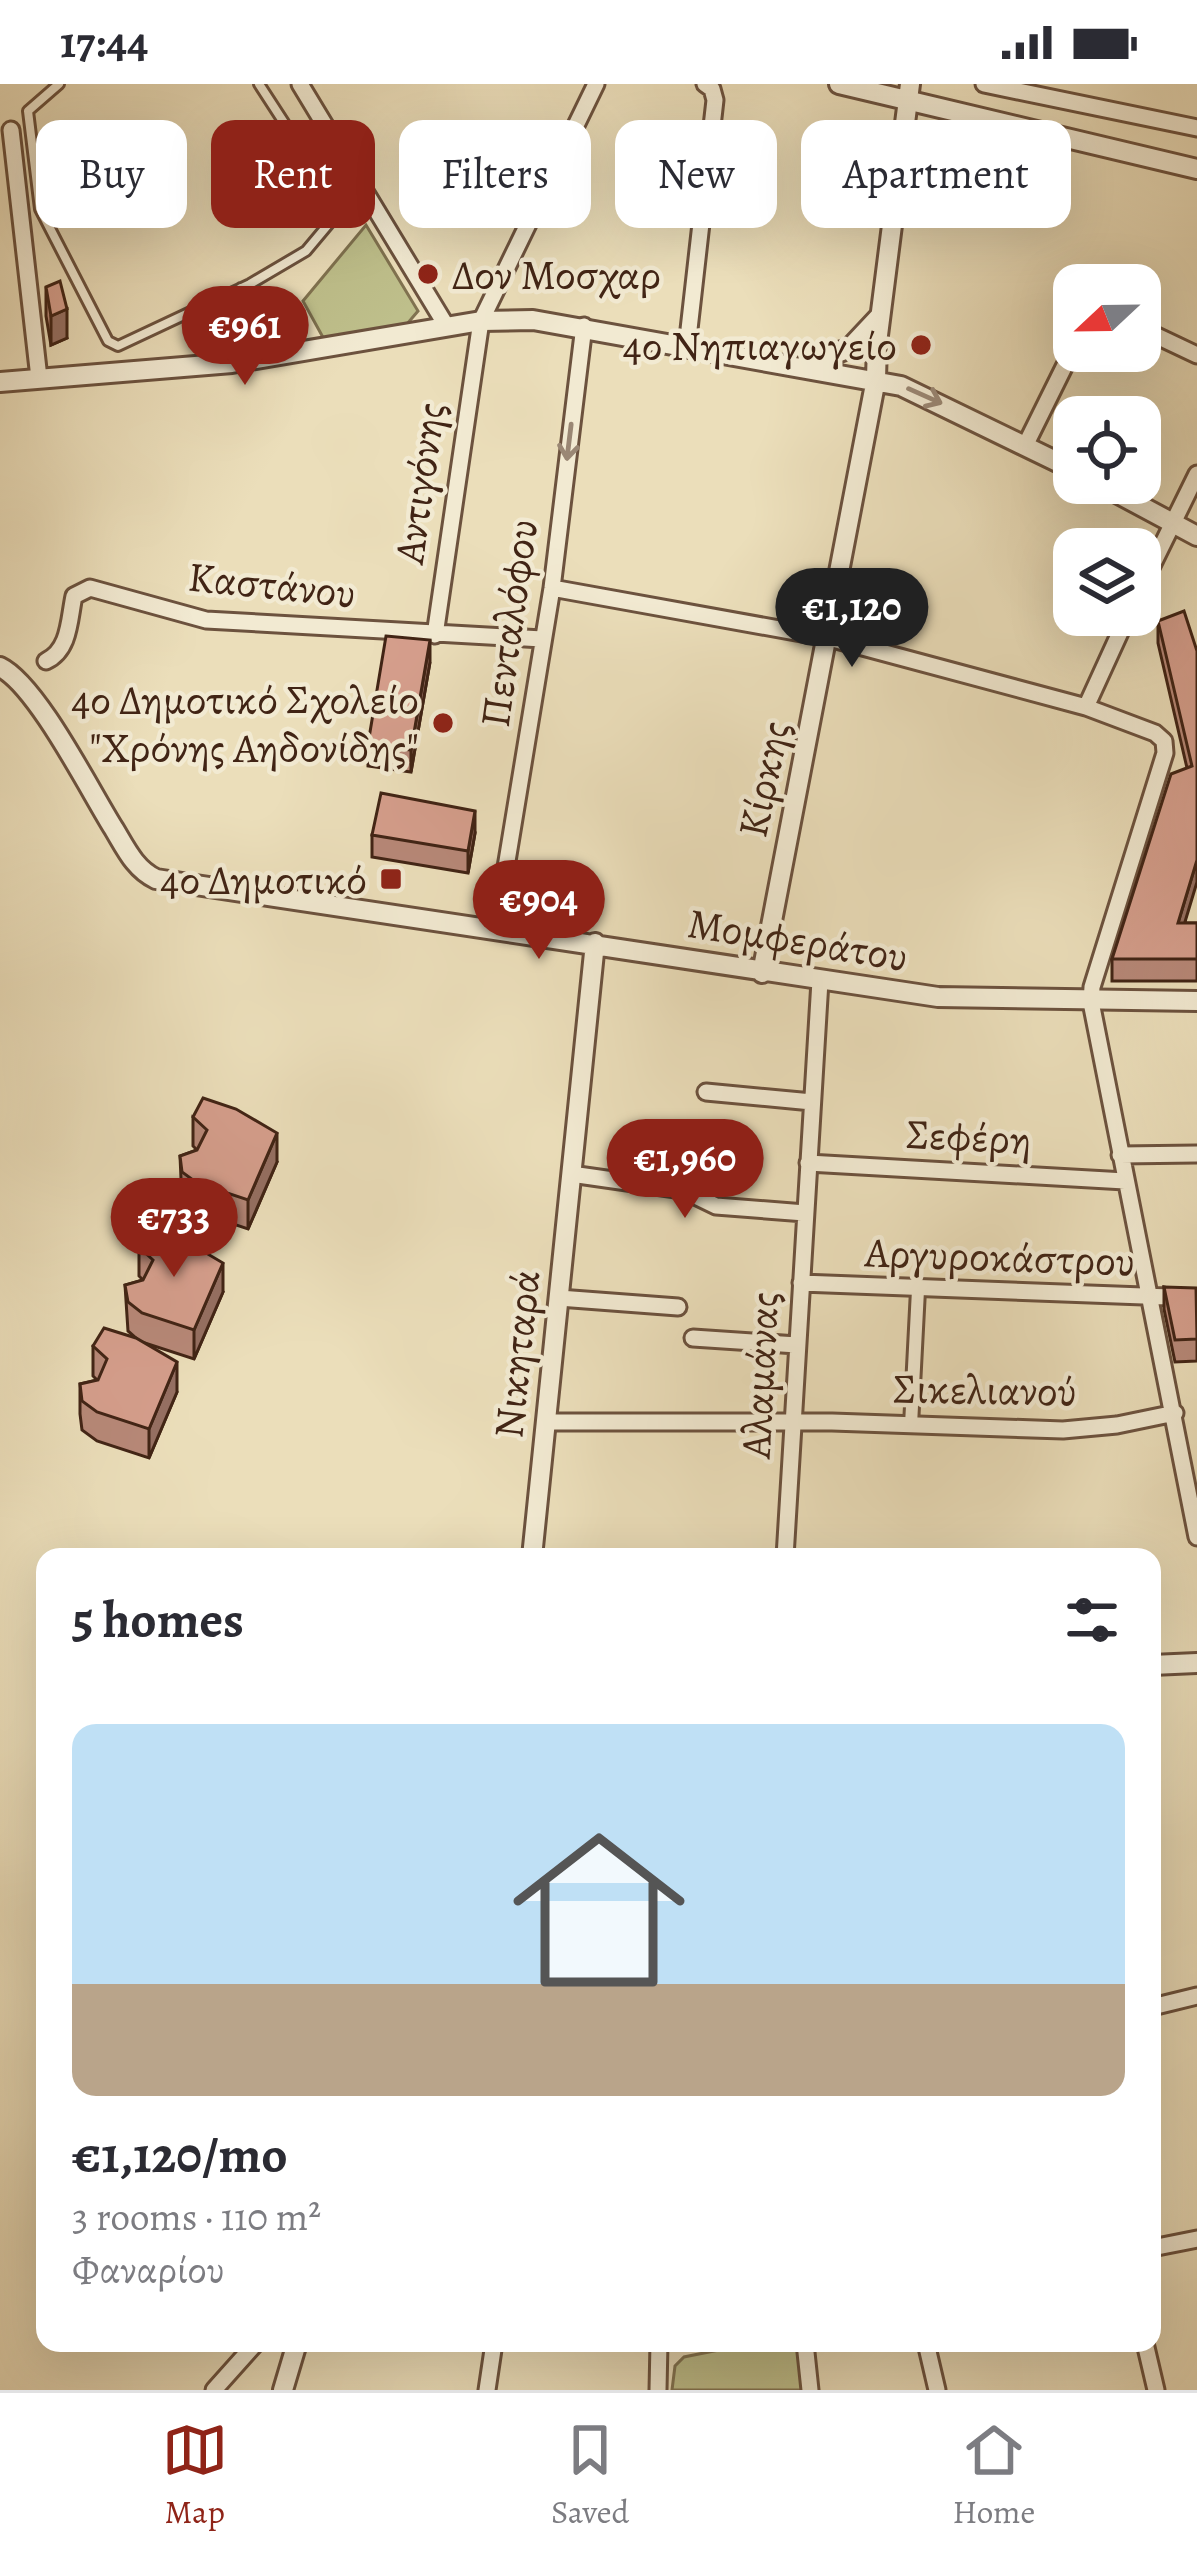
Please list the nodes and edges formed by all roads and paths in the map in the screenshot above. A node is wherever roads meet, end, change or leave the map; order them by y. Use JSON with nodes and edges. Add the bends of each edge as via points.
{"nodes":[{"id":1,"x":59,"y":84,"type":"edge"},
{"id":2,"x":259,"y":84,"type":"edge"},
{"id":3,"x":300,"y":84,"type":"edge"},
{"id":4,"x":596,"y":84,"type":"edge"},
{"id":5,"x":705,"y":84,"type":"edge"},
{"id":6,"x":838,"y":84,"type":"edge"},
{"id":7,"x":984,"y":84,"type":"edge"},
{"id":8,"x":1050,"y":84,"type":"edge"},
{"id":9,"x":1018,"y":87,"type":"edge"},
{"id":10,"x":909,"y":92,"type":"edge"},
{"id":11,"x":1070,"y":104,"type":"junction"},
{"id":12,"x":1197,"y":128,"type":"edge"},
{"id":13,"x":11,"y":130,"type":"dead end"},
{"id":14,"x":1197,"y":169,"type":"edge"},
{"id":15,"x":241,"y":288,"type":"junction"},
{"id":16,"x":880,"y":315,"type":"junction"},
{"id":17,"x":447,"y":326,"type":"junction"},
{"id":18,"x":584,"y":326,"type":"junction"},
{"id":19,"x":478,"y":331,"type":"junction"},
{"id":20,"x":1161,"y":338,"type":"edge"},
{"id":21,"x":687,"y":347,"type":"junction"},
{"id":22,"x":1197,"y":355,"type":"edge"},
{"id":23,"x":272,"y":358,"type":"junction"},
{"id":24,"x":800,"y":366,"type":"junction"},
{"id":25,"x":1061,"y":372,"type":"edge"},
{"id":26,"x":39,"y":378,"type":"junction"},
{"id":27,"x":876,"y":379,"type":"junction"},
{"id":28,"x":0,"y":382,"type":"edge"},
{"id":29,"x":1025,"y":444,"type":"junction"},
{"id":30,"x":1053,"y":459,"type":"edge"},
{"id":31,"x":1197,"y":474,"type":"edge"},
{"id":32,"x":1137,"y":504,"type":"edge"},
{"id":33,"x":1172,"y":523,"type":"junction"},
{"id":34,"x":1197,"y":536,"type":"edge"},
{"id":35,"x":1161,"y":546,"type":"edge"},
{"id":36,"x":552,"y":588,"type":"junction"},
{"id":37,"x":435,"y":635,"type":"junction"},
{"id":38,"x":1118,"y":636,"type":"edge"},
{"id":39,"x":829,"y":638,"type":"junction"},
{"id":40,"x":542,"y":639,"type":"junction"},
{"id":41,"x":46,"y":661,"type":"dead end"},
{"id":42,"x":0,"y":667,"type":"edge"},
{"id":43,"x":1086,"y":707,"type":"junction"},
{"id":44,"x":496,"y":928,"type":"junction"},
{"id":45,"x":595,"y":944,"type":"junction"},
{"id":46,"x":762,"y":973,"type":"junction"},
{"id":47,"x":820,"y":981,"type":"junction"},
{"id":48,"x":1197,"y":1001,"type":"edge"},
{"id":49,"x":1091,"y":1002,"type":"junction"},
{"id":50,"x":706,"y":1092,"type":"dead end"},
{"id":51,"x":812,"y":1102,"type":"junction"},
{"id":52,"x":1197,"y":1154,"type":"edge"},
{"id":53,"x":1120,"y":1155,"type":"junction"},
{"id":54,"x":808,"y":1163,"type":"junction"},
{"id":55,"x":571,"y":1174,"type":"junction"},
{"id":56,"x":1125,"y":1181,"type":"junction"},
{"id":57,"x":805,"y":1214,"type":"junction"},
{"id":58,"x":801,"y":1283,"type":"junction"},
{"id":59,"x":918,"y":1290,"type":"junction"},
{"id":60,"x":559,"y":1298,"type":"junction"},
{"id":61,"x":1151,"y":1298,"type":"junction"},
{"id":62,"x":1197,"y":1298,"type":"edge"},
{"id":63,"x":678,"y":1307,"type":"dead end"},
{"id":64,"x":692,"y":1338,"type":"dead end"},
{"id":65,"x":797,"y":1345,"type":"junction"},
{"id":66,"x":1175,"y":1413,"type":"junction"},
{"id":67,"x":546,"y":1422,"type":"junction"},
{"id":68,"x":793,"y":1422,"type":"junction"},
{"id":69,"x":911,"y":1425,"type":"junction"},
{"id":70,"x":1194,"y":1498,"type":"edge"},
{"id":71,"x":1197,"y":1537,"type":"edge"},
{"id":72,"x":533,"y":1548,"type":"edge"},
{"id":73,"x":786,"y":1548,"type":"edge"},
{"id":74,"x":1197,"y":1663,"type":"edge"},
{"id":75,"x":1161,"y":1665,"type":"edge"},
{"id":76,"x":1197,"y":1996,"type":"edge"},
{"id":77,"x":1161,"y":2005,"type":"edge"},
{"id":78,"x":1197,"y":2240,"type":"edge"},
{"id":79,"x":1161,"y":2246,"type":"edge"},
{"id":80,"x":248,"y":2352,"type":"edge"},
{"id":81,"x":294,"y":2352,"type":"edge"},
{"id":82,"x":493,"y":2352,"type":"edge"},
{"id":83,"x":659,"y":2352,"type":"edge"},
{"id":84,"x":806,"y":2352,"type":"edge"},
{"id":85,"x":928,"y":2352,"type":"edge"},
{"id":86,"x":1147,"y":2352,"type":"edge"},
{"id":87,"x":214,"y":2390,"type":"edge"},
{"id":88,"x":283,"y":2390,"type":"edge"},
{"id":89,"x":487,"y":2390,"type":"edge"},
{"id":90,"x":658,"y":2390,"type":"edge"},
{"id":91,"x":810,"y":2390,"type":"edge"},
{"id":92,"x":937,"y":2390,"type":"edge"},
{"id":93,"x":1156,"y":2390,"type":"edge"}],
"edges":[{"from":1,"to":15,"type":"lane","via":[[28,111],[40,209],[108,341],[118,346]]},
{"from":2,"to":15,"type":"lane","via":[[337,214],[305,251]]},
{"from":3,"to":17,"type":"street"},
{"from":4,"to":19,"type":"street","name":"Αντιγόνης"},
{"from":5,"to":21,"type":"street","via":[[715,100]]},
{"from":6,"to":10,"type":"street"},
{"from":7,"to":9,"type":"street"},
{"from":8,"to":11,"type":"street"},
{"from":9,"to":11,"type":"street"},
{"from":10,"to":14,"type":"street"},
{"from":10,"to":16,"type":"street","name":"Κίρκης"},
{"from":11,"to":12,"type":"street"},
{"from":13,"to":26,"type":"street"},
{"from":15,"to":23,"type":"lane"},
{"from":16,"to":24,"type":"street","via":[[850,348]]},
{"from":16,"to":27,"type":"street","name":"Κίρκης"},
{"from":17,"to":19,"type":"street"},
{"from":17,"to":23,"type":"street"},
{"from":18,"to":19,"type":"street","via":[[533,320]]},
{"from":18,"to":21,"type":"street"},
{"from":18,"to":36,"type":"street","name":"Πενταλόφου","one_way":true},
{"from":19,"to":37,"type":"street","name":"Αντιγόνης"},
{"from":20,"to":22,"type":"street"},
{"from":21,"to":24,"type":"street"},
{"from":23,"to":26,"type":"street"},
{"from":24,"to":27,"type":"street"},
{"from":25,"to":29,"type":"street"},
{"from":26,"to":28,"type":"street"},
{"from":27,"to":29,"type":"street","one_way":true},
{"from":27,"to":39,"type":"street","name":"Κίρκης"},
{"from":29,"to":30,"type":"street"},
{"from":31,"to":33,"type":"street"},
{"from":32,"to":33,"type":"street"},
{"from":33,"to":34,"type":"street"},
{"from":33,"to":35,"type":"street"},
{"from":36,"to":39,"type":"street"},
{"from":36,"to":40,"type":"street","name":"Πενταλόφου"},
{"from":37,"to":40,"type":"street","name":"Καστάνου"},
{"from":37,"to":41,"type":"street","name":"Καστάνου","via":[[206,620],[90,588],[74,596],[63,646]]},
{"from":38,"to":43,"type":"street"},
{"from":39,"to":43,"type":"street"},
{"from":39,"to":46,"type":"street","name":"Κίρκης"},
{"from":40,"to":44,"type":"street","name":"Πενταλόφου"},
{"from":42,"to":44,"type":"street","name":"Μομφεράτου","via":[[18,678],[156,879]]},
{"from":43,"to":49,"type":"street","via":[[1155,733],[1166,753]]},
{"from":44,"to":45,"type":"street","name":"Μομφεράτου"},
{"from":45,"to":46,"type":"street","name":"Μομφεράτου"},
{"from":45,"to":55,"type":"street","name":"Νικηταρά"},
{"from":46,"to":47,"type":"street","name":"Μομφεράτου"},
{"from":47,"to":49,"type":"street","name":"Μομφεράτου","via":[[938,997]]},
{"from":47,"to":51,"type":"street","name":"Αλαμάνας"},
{"from":48,"to":49,"type":"street","name":"Μομφεράτου"},
{"from":49,"to":53,"type":"street"},
{"from":50,"to":51,"type":"street"},
{"from":51,"to":54,"type":"street","name":"Αλαμάνας"},
{"from":52,"to":53,"type":"street"},
{"from":53,"to":56,"type":"street"},
{"from":54,"to":56,"type":"street","name":"Σεφέρη"},
{"from":54,"to":57,"type":"street","name":"Αλαμάνας"},
{"from":55,"to":57,"type":"street","via":[[682,1190],[716,1206]]},
{"from":55,"to":60,"type":"street","name":"Νικηταρά"},
{"from":56,"to":61,"type":"street"},
{"from":57,"to":58,"type":"street","name":"Αλαμάνας"},
{"from":58,"to":59,"type":"street","name":"Αργυροκάστρου"},
{"from":58,"to":65,"type":"street","name":"Αλαμάνας"},
{"from":59,"to":61,"type":"street","name":"Αργυροκάστρου"},
{"from":59,"to":69,"type":"street"},
{"from":60,"to":63,"type":"street"},
{"from":60,"to":67,"type":"street","name":"Νικηταρά"},
{"from":61,"to":62,"type":"street","name":"Αργυροκάστρου"},
{"from":61,"to":66,"type":"street"},
{"from":64,"to":65,"type":"street"},
{"from":65,"to":68,"type":"street","name":"Αλαμάνας"},
{"from":66,"to":69,"type":"street","name":"Σικελιανού","via":[[1063,1430]]},
{"from":66,"to":70,"type":"street"},
{"from":67,"to":68,"type":"street","name":"Σικελιανού"},
{"from":67,"to":72,"type":"street","name":"Νικηταρά"},
{"from":68,"to":69,"type":"street","name":"Σικελιανού"},
{"from":68,"to":73,"type":"street","name":"Αλαμάνας"},
{"from":70,"to":71,"type":"street"},
{"from":74,"to":75,"type":"street"},
{"from":76,"to":77,"type":"street"},
{"from":78,"to":79,"type":"street"},
{"from":80,"to":87,"type":"street"},
{"from":81,"to":88,"type":"street"},
{"from":82,"to":89,"type":"street"},
{"from":83,"to":90,"type":"street"},
{"from":84,"to":91,"type":"street"},
{"from":85,"to":92,"type":"street"},
{"from":86,"to":93,"type":"street"}]}
